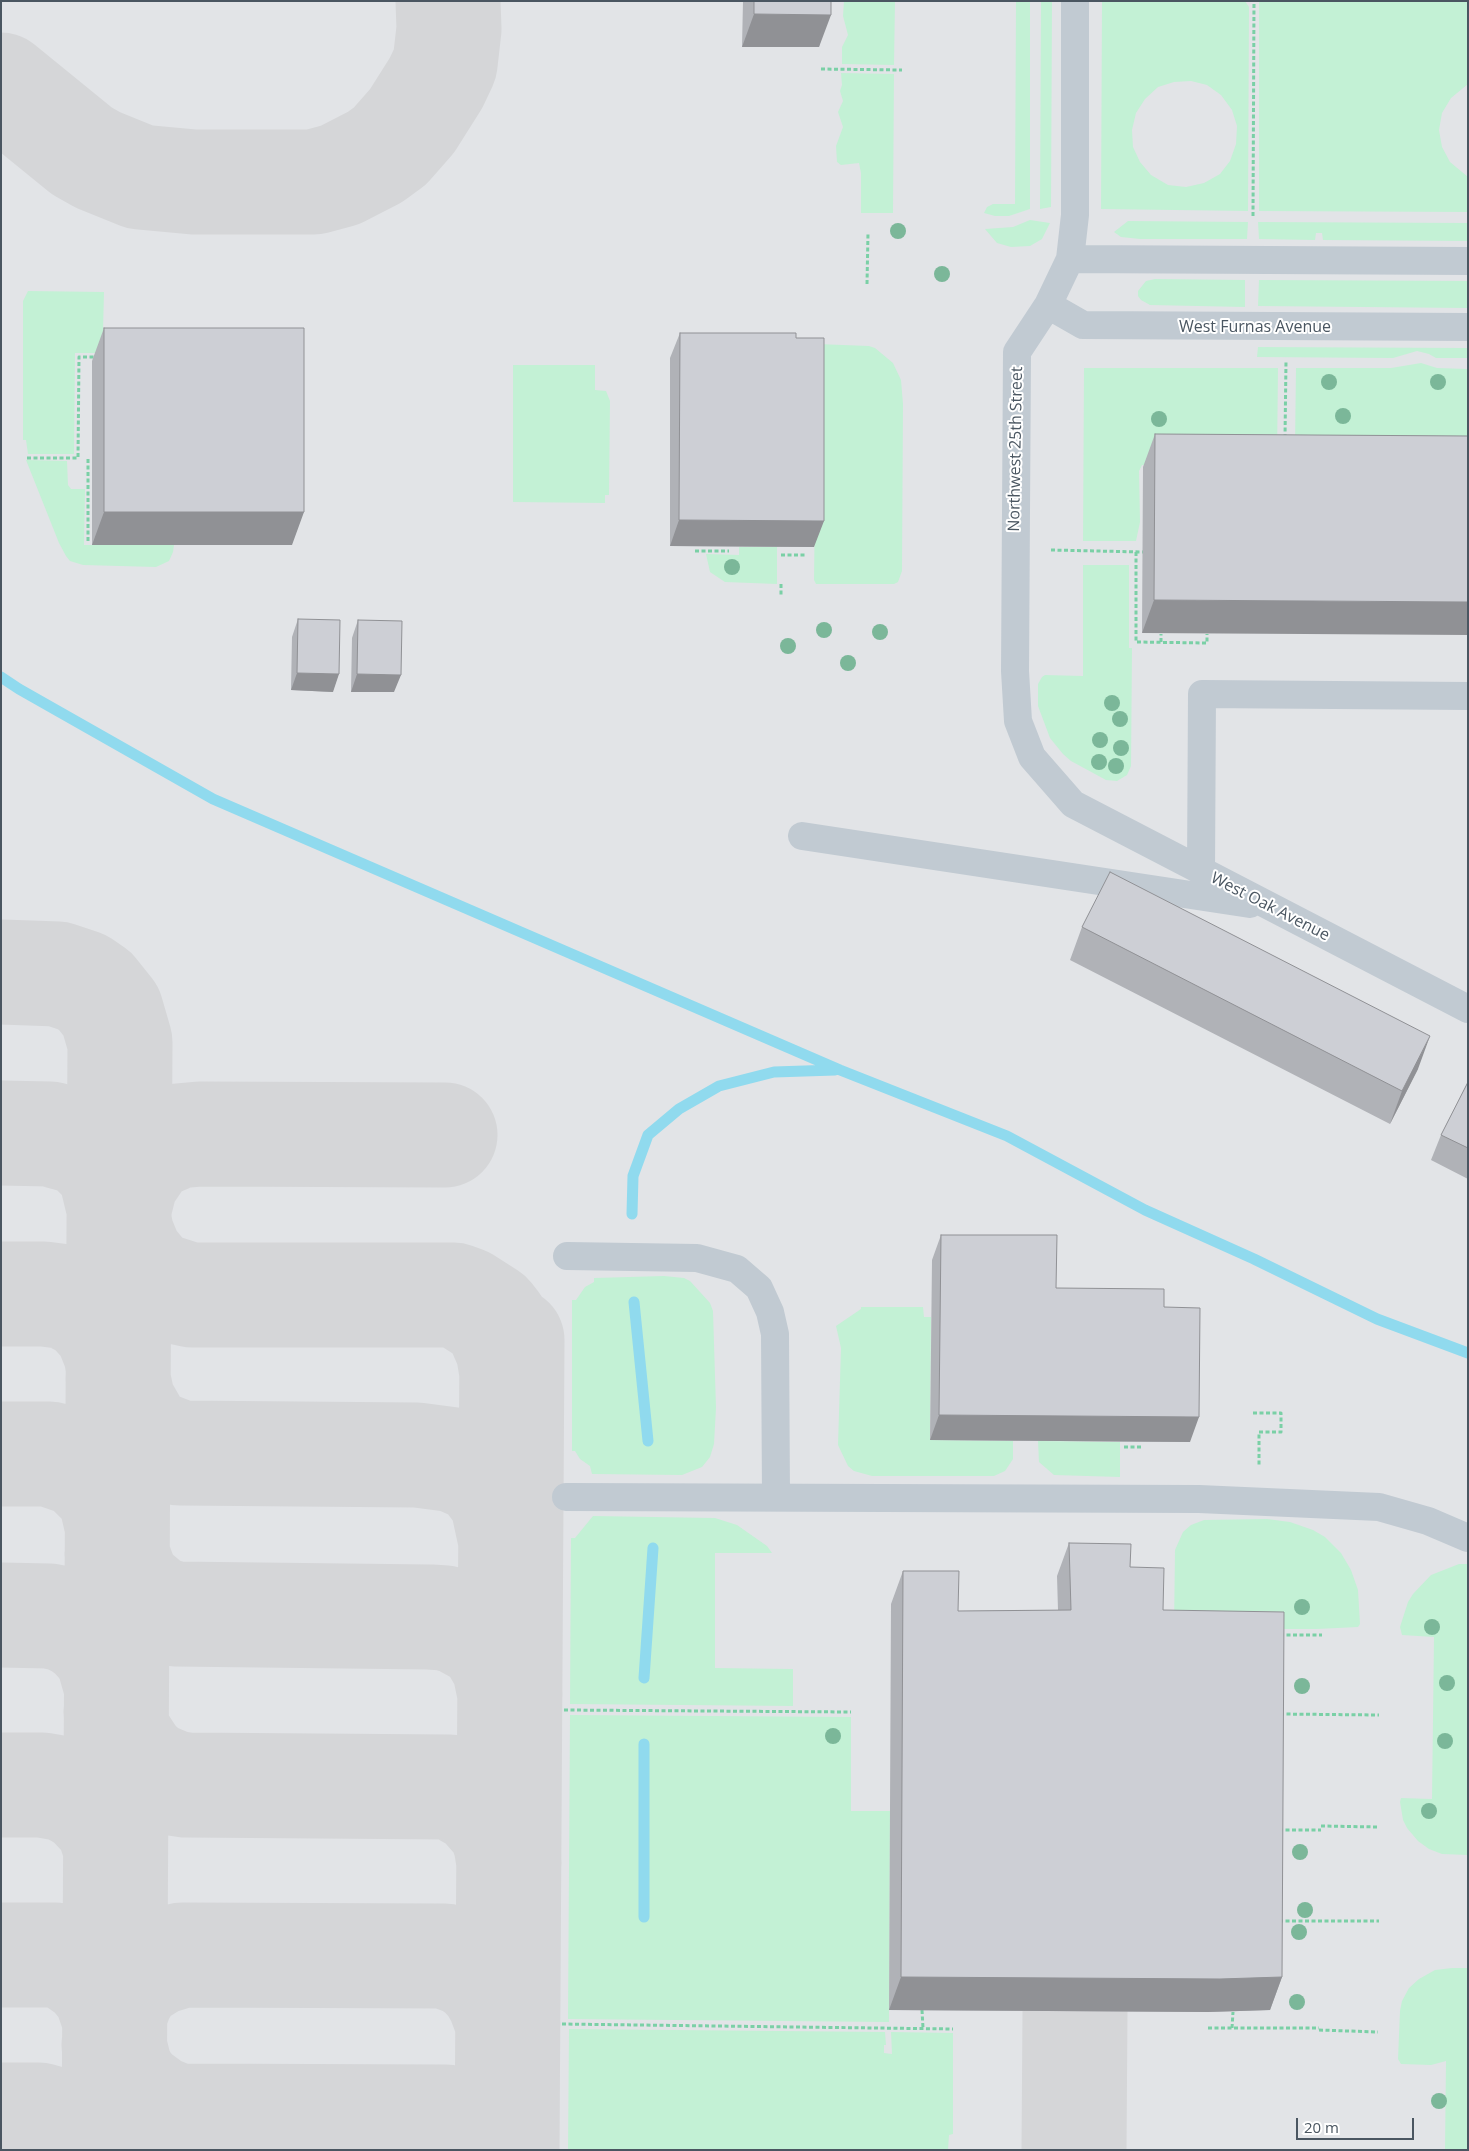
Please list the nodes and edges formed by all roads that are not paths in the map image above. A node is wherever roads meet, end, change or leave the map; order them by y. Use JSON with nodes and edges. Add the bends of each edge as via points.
{"nodes":[{"id":1,"x":1074,"y":1,"type":"edge"},
{"id":2,"x":1070,"y":259,"type":"junction"},
{"id":3,"x":1468,"y":261,"type":"edge"},
{"id":4,"x":1048,"y":305,"type":"junction"},
{"id":5,"x":1468,"y":327,"type":"edge"},
{"id":6,"x":1468,"y":696,"type":"edge"},
{"id":7,"x":1073,"y":804,"type":"joint"},
{"id":8,"x":802,"y":836,"type":"dead end"},
{"id":9,"x":1201,"y":871,"type":"junction"},
{"id":10,"x":1273,"y":908,"type":"junction"},
{"id":11,"x":1468,"y":1009,"type":"edge"},
{"id":12,"x":567,"y":1256,"type":"dead end"},
{"id":13,"x":566,"y":1497,"type":"dead end"},
{"id":14,"x":776,"y":1498,"type":"junction"},
{"id":15,"x":1468,"y":1538,"type":"edge"}],
"edges":[{"from":1,"to":2,"type":"lane","name":"Northwest 25th Street","via":[[1074,215]]},
{"from":2,"to":3,"type":"lane"},
{"from":2,"to":4,"type":"lane","name":"Northwest 25th Street"},
{"from":4,"to":5,"type":"lane","name":"West Furnas Avenue","via":[[1083,325]]},
{"from":4,"to":7,"type":"lane","name":"Northwest 25th Street","via":[[1017,352],[1015,671],[1018,721],[1032,757]]},
{"from":6,"to":9,"type":"lane","via":[[1202,694]]},
{"from":7,"to":9,"type":"lane","name":"West Oak Avenue"},
{"from":8,"to":10,"type":"lane"},
{"from":9,"to":10,"type":"lane","name":"West Oak Avenue"},
{"from":10,"to":11,"type":"lane","name":"West Oak Avenue"},
{"from":12,"to":14,"type":"lane","via":[[697,1258],[737,1269],[759,1288],[770,1312],[775,1334]]},
{"from":13,"to":14,"type":"lane"},
{"from":14,"to":15,"type":"lane","via":[[1199,1499],[1379,1507],[1428,1521]]}]}
